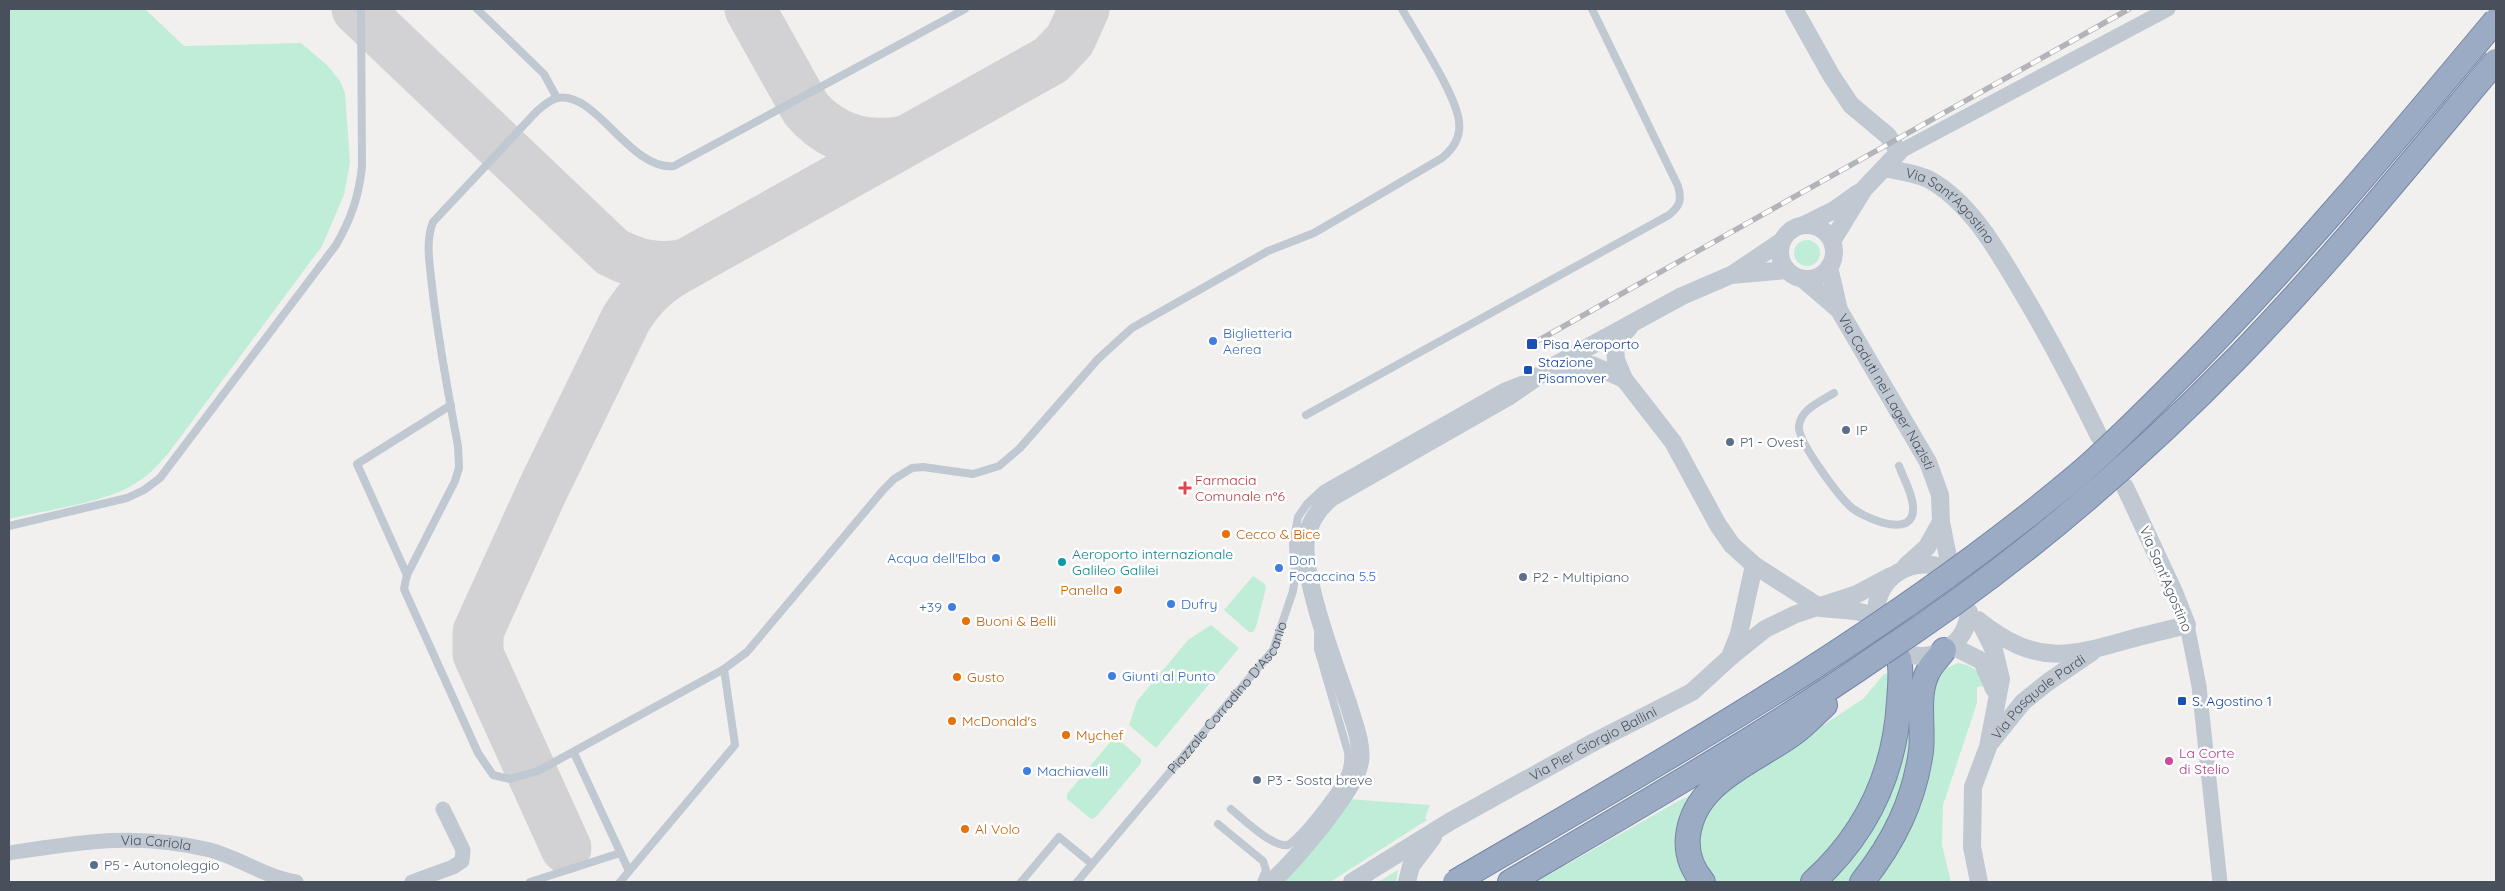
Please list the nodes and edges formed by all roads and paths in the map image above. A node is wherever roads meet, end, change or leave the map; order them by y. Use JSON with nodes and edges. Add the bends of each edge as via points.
{"nodes":[{"id":1,"x":361,"y":9,"type":"edge"},
{"id":2,"x":477,"y":9,"type":"edge"},
{"id":3,"x":965,"y":9,"type":"edge"},
{"id":4,"x":1402,"y":9,"type":"edge"},
{"id":5,"x":1592,"y":9,"type":"edge"},
{"id":6,"x":1794,"y":9,"type":"edge"},
{"id":7,"x":2168,"y":9,"type":"edge"},
{"id":8,"x":949,"y":13,"type":"edge"},
{"id":9,"x":2496,"y":20,"type":"edge"},
{"id":10,"x":2496,"y":61,"type":"edge"},
{"id":11,"x":558,"y":98,"type":"junction"},
{"id":12,"x":1898,"y":152,"type":"junction"},
{"id":13,"x":1884,"y":168,"type":"junction"},
{"id":14,"x":1864,"y":189,"type":"junction"},
{"id":15,"x":1804,"y":225,"type":"junction"},
{"id":16,"x":1832,"y":241,"type":"junction"},
{"id":17,"x":1782,"y":242,"type":"junction"},
{"id":18,"x":1830,"y":267,"type":"junction"},
{"id":19,"x":1787,"y":270,"type":"junction"},
{"id":20,"x":1731,"y":275,"type":"junction"},
{"id":21,"x":1803,"y":279,"type":"junction"},
{"id":22,"x":1839,"y":310,"type":"junction"},
{"id":23,"x":1638,"y":319,"type":"junction"},
{"id":24,"x":1550,"y":368,"type":"junction"},
{"id":25,"x":1624,"y":379,"type":"junction"},
{"id":26,"x":1834,"y":393,"type":"dead end"},
{"id":27,"x":451,"y":405,"type":"junction"},
{"id":28,"x":1306,"y":415,"type":"dead end"},
{"id":29,"x":2099,"y":436,"type":"dead end"},
{"id":30,"x":1899,"y":466,"type":"dead end"},
{"id":31,"x":2125,"y":487,"type":"dead end"},
{"id":32,"x":1327,"y":493,"type":"junction"},
{"id":33,"x":1941,"y":522,"type":"junction"},
{"id":34,"x":9,"y":526,"type":"edge"},
{"id":35,"x":1754,"y":565,"type":"junction"},
{"id":36,"x":1897,"y":572,"type":"junction"},
{"id":37,"x":407,"y":575,"type":"junction"},
{"id":38,"x":1821,"y":608,"type":"junction"},
{"id":39,"x":1319,"y":610,"type":"junction"},
{"id":40,"x":1973,"y":615,"type":"junction"},
{"id":41,"x":2187,"y":626,"type":"junction"},
{"id":42,"x":1948,"y":648,"type":"junction"},
{"id":43,"x":2095,"y":651,"type":"junction"},
{"id":44,"x":1896,"y":655,"type":"junction"},
{"id":45,"x":1728,"y":659,"type":"junction"},
{"id":46,"x":724,"y":669,"type":"junction"},
{"id":47,"x":1996,"y":694,"type":"junction"},
{"id":48,"x":1988,"y":747,"type":"junction"},
{"id":49,"x":574,"y":752,"type":"junction"},
{"id":50,"x":444,"y":809,"type":"dead end"},
{"id":51,"x":1231,"y":809,"type":"dead end"},
{"id":52,"x":1448,"y":823,"type":"junction"},
{"id":53,"x":1218,"y":824,"type":"dead end"},
{"id":54,"x":9,"y":852,"type":"edge"},
{"id":55,"x":620,"y":853,"type":"junction"},
{"id":56,"x":1092,"y":864,"type":"junction"},
{"id":57,"x":629,"y":871,"type":"junction"},
{"id":58,"x":296,"y":882,"type":"edge"},
{"id":59,"x":412,"y":882,"type":"edge"},
{"id":60,"x":530,"y":882,"type":"edge"},
{"id":61,"x":620,"y":882,"type":"edge"},
{"id":62,"x":1021,"y":882,"type":"edge"},
{"id":63,"x":1077,"y":882,"type":"edge"},
{"id":64,"x":1261,"y":882,"type":"edge"},
{"id":65,"x":1271,"y":882,"type":"edge"},
{"id":66,"x":1352,"y":882,"type":"edge"},
{"id":67,"x":1407,"y":882,"type":"edge"},
{"id":68,"x":1454,"y":882,"type":"edge"},
{"id":69,"x":1510,"y":882,"type":"edge"},
{"id":70,"x":1704,"y":882,"type":"edge"},
{"id":71,"x":1812,"y":882,"type":"edge"},
{"id":72,"x":1862,"y":882,"type":"edge"},
{"id":73,"x":1979,"y":882,"type":"edge"},
{"id":74,"x":2220,"y":882,"type":"edge"}],
"edges":[{"from":1,"to":34,"type":"lane","via":[[360,182],[355,208],[336,245],[160,478],[127,498]]},
{"from":2,"to":11,"type":"lane","via":[[544,74]]},
{"from":3,"to":8,"type":"lane"},
{"from":4,"to":46,"type":"lane","via":[[1456,108],[1459,130],[1452,150],[1401,184],[1314,233],[1268,251],[1132,328],[1098,359],[1020,448],[999,466],[973,474],[922,467],[902,472],[884,489],[747,652]]},
{"from":5,"to":28,"type":"lane","via":[[1678,186],[1680,203],[1676,209]]},
{"from":6,"to":12,"type":"street","name":"Via Sant'Agostino","via":[[1851,105],[1888,136]]},
{"from":7,"to":12,"type":"street"},
{"from":8,"to":11,"type":"lane","via":[[674,166],[656,165],[587,108],[568,98]]},
{"from":9,"to":68,"type":"highway","bridge":true,"via":[[2282,271],[2177,380],[2080,472],[1964,565],[1845,647],[1676,753]]},
{"from":10,"to":44,"type":"highway","bridge":true,"via":[[2299,292],[2173,422],[2038,540]]},
{"from":11,"to":27,"type":"lane","via":[[538,111],[439,214],[430,230],[438,338]]},
{"from":12,"to":13,"type":"street","name":"Via Sant'Agostino"},
{"from":13,"to":14,"type":"street"},
{"from":13,"to":29,"type":"street","name":"Via Sant'Agostino","via":[[1919,175],[1938,185],[1986,236],[2064,364]]},
{"from":14,"to":15,"type":"street","via":[[1834,210]]},
{"from":14,"to":16,"type":"street"},
{"from":15,"to":16,"type":"street","via":[[1821,229]]},
{"from":15,"to":17,"type":"street","via":[[1791,230]]},
{"from":16,"to":18,"type":"street","via":[[1834,256]]},
{"from":17,"to":19,"type":"street","via":[[1780,256]]},
{"from":17,"to":20,"type":"street"},
{"from":18,"to":21,"type":"street","via":[[1818,277]]},
{"from":18,"to":22,"type":"street"},
{"from":19,"to":20,"type":"street"},
{"from":19,"to":21,"type":"street","name":"Via Caduti nei Lager Nazisti"},
{"from":20,"to":23,"type":"street"},
{"from":21,"to":22,"type":"street","name":"Via Caduti nei Lager Nazisti"},
{"from":22,"to":33,"type":"street","name":"Via Caduti nei Lager Nazisti","via":[[1932,471],[1940,495]]},
{"from":23,"to":24,"type":"street","name":"Via Pier Giorgio Ballini"},
{"from":23,"to":25,"type":"street","name":"Via Pier Giorgio Ballini","via":[[1615,347],[1616,360]]},
{"from":24,"to":25,"type":"street","name":"Via Pier Giorgio Ballini","via":[[1568,364],[1592,365]]},
{"from":24,"to":32,"type":"street","name":"Via Pier Giorgio Ballini","via":[[1508,397]]},
{"from":25,"to":35,"type":"street","name":"Via Pier Giorgio Ballini","via":[[1673,442],[1725,536]]},
{"from":26,"to":30,"type":"lane","via":[[1804,413],[1799,432],[1843,499],[1863,516],[1884,524],[1895,526],[1908,521],[1914,507]]},
{"from":27,"to":37,"type":"lane","via":[[460,456],[458,474]]},
{"from":27,"to":37,"type":"lane","via":[[357,464]]},
{"from":31,"to":41,"type":"street","name":"Via Sant'Agostino"},
{"from":32,"to":39,"type":"street","via":[[1306,539],[1307,564]]},
{"from":32,"to":56,"type":"lane","name":"Piazzale Corradino D'Ascanio","via":[[1307,504],[1294,528],[1293,591],[1273,650]]},
{"from":33,"to":36,"type":"street","via":[[1921,555]]},
{"from":33,"to":36,"type":"street","name":"Via Caduti nei Lager Nazisti","via":[[1943,561],[1917,564]]},
{"from":35,"to":38,"type":"street","name":"Via Pier Giorgio Ballini"},
{"from":35,"to":45,"type":"street","name":"Via Pier Giorgio Ballini","via":[[1739,634]]},
{"from":36,"to":38,"type":"street","name":"Via Pier Giorgio Ballini","via":[[1857,594]]},
{"from":36,"to":38,"type":"street","name":"Via Pier Giorgio Ballini","via":[[1878,596],[1877,613]]},
{"from":37,"to":49,"type":"lane","via":[[404,589],[407,598],[489,771],[503,779],[523,777]]},
{"from":38,"to":45,"type":"street","name":"Via Pier Giorgio Ballini","via":[[1796,614],[1765,629]]},
{"from":39,"to":51,"type":"lane","via":[[1318,649],[1348,752],[1346,773],[1335,791],[1288,845],[1272,841]]},
{"from":39,"to":65,"type":"street","via":[[1353,719],[1360,746],[1360,763],[1347,794]]},
{"from":40,"to":42,"type":"street","via":[[1963,633]]},
{"from":40,"to":43,"type":"street","name":"Via Pasquale Pardi","via":[[1994,633],[2035,651],[2063,654]]},
{"from":40,"to":47,"type":"street","name":"Via Pasquale Pardi","via":[[1990,641],[1998,662],[2001,679]]},
{"from":41,"to":43,"type":"street","name":"Via Pasquale Pardi"},
{"from":41,"to":74,"type":"street","name":"Via Sant'Agostino","via":[[2199,686]]},
{"from":42,"to":44,"type":"street","via":[[1923,656]]},
{"from":42,"to":47,"type":"street","name":"Via Pasquale Pardi","via":[[1982,661]]},
{"from":42,"to":72,"type":"highway","via":[[1930,669],[1923,687],[1921,750],[1906,811],[1878,862]]},
{"from":43,"to":48,"type":"street","name":"Via Pasquale Pardi","via":[[2023,702]]},
{"from":44,"to":69,"type":"highway","via":[[1800,708]]},
{"from":44,"to":70,"type":"highway","via":[[1795,732],[1722,779],[1707,793],[1693,815],[1687,843],[1692,864]]},
{"from":44,"to":71,"type":"highway","via":[[1901,665],[1899,715],[1881,790],[1849,845]]},
{"from":45,"to":52,"type":"street","name":"Via Pier Giorgio Ballini","via":[[1710,678],[1676,702],[1594,742]]},
{"from":46,"to":49,"type":"lane"},
{"from":46,"to":57,"type":"lane","via":[[735,745]]},
{"from":47,"to":48,"type":"street","name":"Via Pasquale Pardi"},
{"from":48,"to":73,"type":"street","name":"Via Pasquale Pardi","via":[[1974,787],[1972,848]]},
{"from":49,"to":55,"type":"lane"},
{"from":50,"to":59,"type":"street","via":[[463,850],[462,861]]},
{"from":52,"to":66,"type":"street"},
{"from":52,"to":67,"type":"street","via":[[1420,851]]},
{"from":53,"to":64,"type":"lane","via":[[1262,861],[1266,870]]},
{"from":54,"to":58,"type":"street","name":"Via Cariola","via":[[94,840],[158,840],[211,851],[278,879]]},
{"from":55,"to":57,"type":"lane"},
{"from":55,"to":60,"type":"lane"},
{"from":56,"to":62,"type":"lane","via":[[1059,837]]},
{"from":56,"to":63,"type":"lane","name":"Piazzale Corradino D'Ascanio"},
{"from":57,"to":61,"type":"lane"}]}
